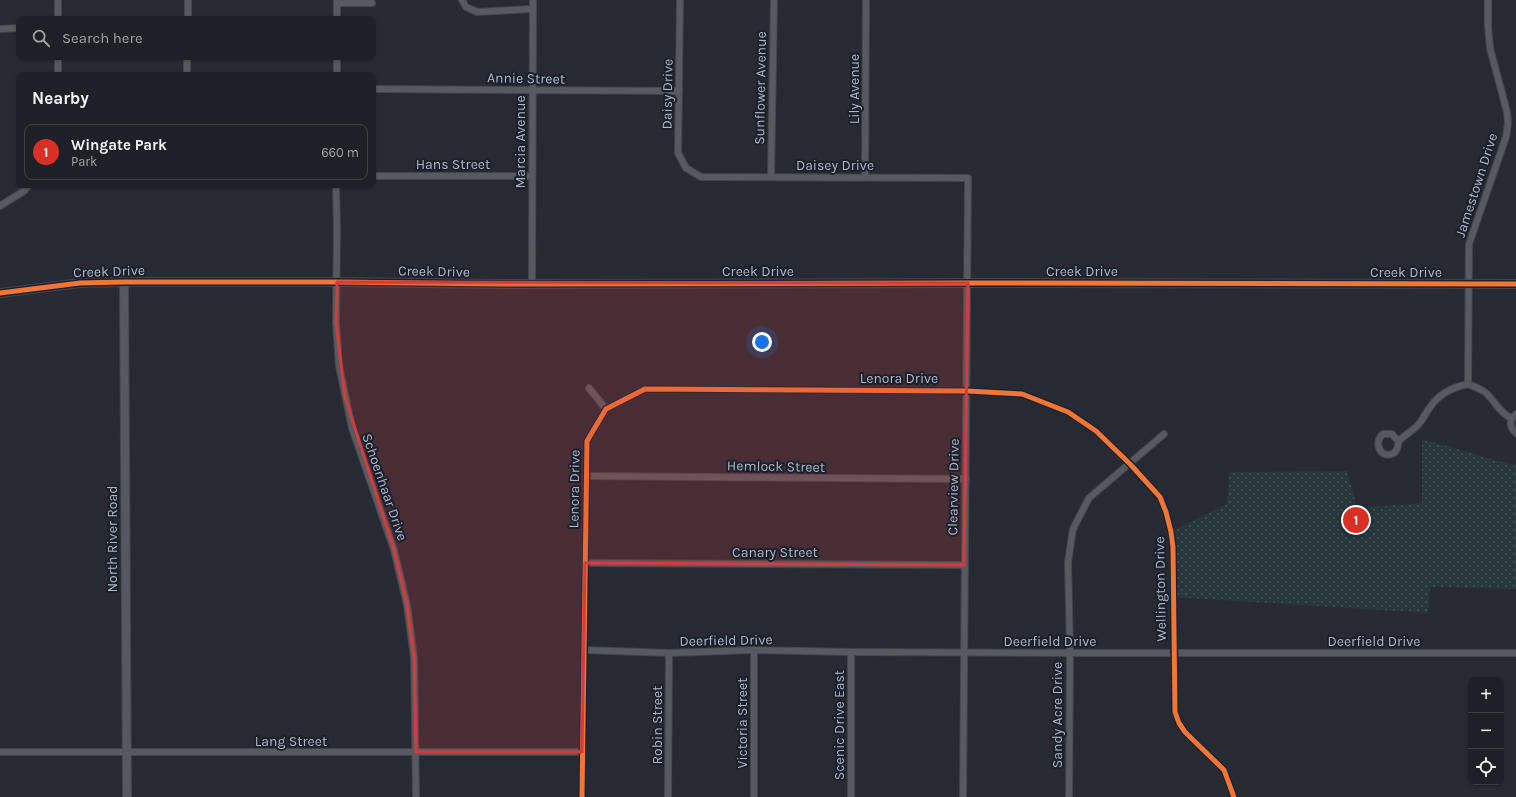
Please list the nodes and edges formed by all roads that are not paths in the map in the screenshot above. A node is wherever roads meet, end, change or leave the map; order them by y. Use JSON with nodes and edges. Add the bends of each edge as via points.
{"nodes":[{"id":1,"x":58,"y":0,"type":"edge"},
{"id":2,"x":188,"y":0,"type":"edge"},
{"id":3,"x":462,"y":0,"type":"edge"},
{"id":4,"x":533,"y":0,"type":"edge"},
{"id":5,"x":680,"y":0,"type":"edge"},
{"id":6,"x":774,"y":0,"type":"edge"},
{"id":7,"x":866,"y":0,"type":"edge"},
{"id":8,"x":1488,"y":0,"type":"edge"},
{"id":9,"x":337,"y":2,"type":"edge"},
{"id":10,"x":372,"y":3,"type":"dead end"},
{"id":11,"x":532,"y":9,"type":"junction"},
{"id":12,"x":58,"y":16,"type":"edge"},
{"id":13,"x":188,"y":16,"type":"edge"},
{"id":14,"x":337,"y":16,"type":"edge"},
{"id":15,"x":16,"y":28,"type":"edge"},
{"id":16,"x":0,"y":29,"type":"edge"},
{"id":17,"x":58,"y":60,"type":"edge"},
{"id":18,"x":187,"y":60,"type":"edge"},
{"id":19,"x":337,"y":60,"type":"edge"},
{"id":20,"x":58,"y":72,"type":"edge"},
{"id":21,"x":187,"y":72,"type":"edge"},
{"id":22,"x":336,"y":72,"type":"edge"},
{"id":23,"x":376,"y":89,"type":"edge"},
{"id":24,"x":532,"y":89,"type":"junction"},
{"id":25,"x":679,"y":91,"type":"junction"},
{"id":26,"x":376,"y":176,"type":"edge"},
{"id":27,"x":532,"y":176,"type":"junction"},
{"id":28,"x":701,"y":177,"type":"joint"},
{"id":29,"x":771,"y":177,"type":"junction"},
{"id":30,"x":865,"y":177,"type":"junction"},
{"id":31,"x":968,"y":178,"type":"joint"},
{"id":32,"x":26,"y":188,"type":"edge"},
{"id":33,"x":336,"y":188,"type":"edge"},
{"id":34,"x":0,"y":206,"type":"edge"},
{"id":35,"x":124,"y":282,"type":"junction"},
{"id":36,"x":337,"y":282,"type":"junction"},
{"id":37,"x":968,"y":282,"type":"junction"},
{"id":38,"x":532,"y":283,"type":"junction"},
{"id":39,"x":1469,"y":284,"type":"junction"},
{"id":40,"x":1516,"y":284,"type":"edge"},
{"id":41,"x":0,"y":293,"type":"edge"},
{"id":42,"x":1468,"y":384,"type":"junction"},
{"id":43,"x":589,"y":388,"type":"dead end"},
{"id":44,"x":966,"y":391,"type":"junction"},
{"id":45,"x":606,"y":409,"type":"junction"},
{"id":46,"x":1514,"y":416,"type":"edge"},
{"id":47,"x":1516,"y":433,"type":"edge"},
{"id":48,"x":1164,"y":434,"type":"dead end"},
{"id":49,"x":1398,"y":441,"type":"dead end"},
{"id":50,"x":1130,"y":464,"type":"junction"},
{"id":51,"x":586,"y":476,"type":"junction"},
{"id":52,"x":966,"y":480,"type":"junction"},
{"id":53,"x":585,"y":563,"type":"junction"},
{"id":54,"x":964,"y":565,"type":"junction"},
{"id":55,"x":584,"y":650,"type":"junction"},
{"id":56,"x":754,"y":650,"type":"junction"},
{"id":57,"x":851,"y":652,"type":"junction"},
{"id":58,"x":964,"y":652,"type":"junction"},
{"id":59,"x":669,"y":653,"type":"junction"},
{"id":60,"x":1070,"y":653,"type":"junction"},
{"id":61,"x":1174,"y":653,"type":"junction"},
{"id":62,"x":1516,"y":653,"type":"edge"},
{"id":63,"x":0,"y":752,"type":"edge"},
{"id":64,"x":416,"y":752,"type":"junction"},
{"id":65,"x":582,"y":752,"type":"junction"},
{"id":66,"x":126,"y":753,"type":"junction"},
{"id":67,"x":127,"y":797,"type":"edge"},
{"id":68,"x":416,"y":797,"type":"edge"},
{"id":69,"x":582,"y":797,"type":"edge"},
{"id":70,"x":668,"y":797,"type":"edge"},
{"id":71,"x":754,"y":797,"type":"edge"},
{"id":72,"x":851,"y":797,"type":"edge"},
{"id":73,"x":963,"y":797,"type":"edge"},
{"id":74,"x":1069,"y":797,"type":"edge"},
{"id":75,"x":1234,"y":797,"type":"edge"}],
"edges":[{"from":1,"to":12,"type":"street"},
{"from":2,"to":13,"type":"street"},
{"from":3,"to":11,"type":"street","via":[[466,7],[477,12]]},
{"from":4,"to":11,"type":"street","name":"Marcia Avenue"},
{"from":5,"to":25,"type":"street","name":"Daisy Drive"},
{"from":6,"to":29,"type":"street","name":"Sunflower Avenue"},
{"from":7,"to":30,"type":"street","name":"Lily Avenue"},
{"from":8,"to":39,"type":"street","name":"Jamestown Drive","via":[[1490,48],[1508,123],[1506,137],[1469,244]]},
{"from":9,"to":10,"type":"street"},
{"from":9,"to":14,"type":"street"},
{"from":11,"to":24,"type":"street","name":"Marcia Avenue"},
{"from":15,"to":16,"type":"street"},
{"from":17,"to":20,"type":"street"},
{"from":18,"to":21,"type":"street"},
{"from":19,"to":22,"type":"street"},
{"from":23,"to":24,"type":"street","name":"Annie Street"},
{"from":24,"to":25,"type":"street","name":"Annie Street"},
{"from":24,"to":27,"type":"street","name":"Marcia Avenue"},
{"from":25,"to":28,"type":"street","name":"Daisy Drive","via":[[678,153],[686,168]]},
{"from":26,"to":27,"type":"street","name":"Hans Street"},
{"from":27,"to":38,"type":"street","name":"Marcia Avenue"},
{"from":28,"to":29,"type":"street","name":"Daisey Drive"},
{"from":29,"to":30,"type":"street","name":"Daisey Drive"},
{"from":30,"to":31,"type":"street","name":"Daisey Drive"},
{"from":31,"to":37,"type":"street","name":"Clearview Drive"},
{"from":32,"to":34,"type":"street"},
{"from":33,"to":36,"type":"street","name":"Schoenhaar Drive"},
{"from":35,"to":36,"type":"street","name":"Creek Drive"},
{"from":35,"to":41,"type":"street","name":"Creek Drive","via":[[80,283]]},
{"from":35,"to":66,"type":"street","name":"North River Road"},
{"from":36,"to":38,"type":"street","name":"Creek Drive"},
{"from":36,"to":64,"type":"street","name":"Schoenhaar Drive","via":[[336,323],[339,366],[345,397],[354,434],[394,550],[407,605],[414,658]]},
{"from":37,"to":38,"type":"street","name":"Creek Drive"},
{"from":37,"to":39,"type":"street","name":"Creek Drive"},
{"from":37,"to":44,"type":"street","name":"Clearview Drive"},
{"from":39,"to":40,"type":"street","name":"Creek Drive"},
{"from":39,"to":42,"type":"street","name":"Jamestown Drive"},
{"from":42,"to":46,"type":"street","via":[[1488,395],[1504,415]]},
{"from":42,"to":49,"type":"street","via":[[1441,395],[1432,403],[1418,425]]},
{"from":43,"to":45,"type":"street"},
{"from":44,"to":45,"type":"street","name":"Lenora Drive","via":[[645,389]]},
{"from":44,"to":50,"type":"street","name":"Wellington Drive","via":[[1022,394],[1068,412],[1096,431]]},
{"from":44,"to":52,"type":"street","name":"Clearview Drive"},
{"from":45,"to":51,"type":"street","name":"Lenora Drive","via":[[587,440]]},
{"from":46,"to":47,"type":"street","via":[[1510,426]]},
{"from":48,"to":50,"type":"street","name":"Sandy Acre Drive"},
{"from":50,"to":60,"type":"street","name":"Sandy Acre Drive","via":[[1089,498],[1073,528],[1068,562]]},
{"from":50,"to":61,"type":"street","name":"Wellington Drive","via":[[1160,497],[1172,532]]},
{"from":51,"to":52,"type":"street","name":"Hemlock Street"},
{"from":51,"to":53,"type":"street","name":"Lenora Drive"},
{"from":52,"to":54,"type":"street","name":"Clearview Drive"},
{"from":53,"to":54,"type":"street","name":"Canary Street"},
{"from":53,"to":55,"type":"street","name":"Lenora Drive"},
{"from":54,"to":58,"type":"street","name":"Clearview Drive"},
{"from":55,"to":59,"type":"street","name":"Deerfield Drive"},
{"from":55,"to":65,"type":"street","name":"Lenora Drive"},
{"from":56,"to":57,"type":"street","name":"Deerfield Drive"},
{"from":56,"to":59,"type":"street","name":"Deerfield Drive"},
{"from":56,"to":71,"type":"street","name":"Victoria Street"},
{"from":57,"to":58,"type":"street","name":"Deerfield Drive"},
{"from":57,"to":72,"type":"street","name":"Scenic Drive East"},
{"from":58,"to":60,"type":"street","name":"Deerfield Drive"},
{"from":58,"to":73,"type":"street","name":"Clearview Drive"},
{"from":59,"to":70,"type":"street","name":"Robin Street"},
{"from":60,"to":61,"type":"street","name":"Deerfield Drive"},
{"from":60,"to":74,"type":"street","name":"Sandy Acre Drive"},
{"from":61,"to":62,"type":"street","name":"Deerfield Drive"},
{"from":61,"to":75,"type":"street","name":"Wellington Drive","via":[[1175,712],[1179,723],[1224,770]]},
{"from":63,"to":66,"type":"street","name":"Lang Street"},
{"from":64,"to":65,"type":"street","name":"Lang Street"},
{"from":64,"to":66,"type":"street","name":"Lang Street"},
{"from":64,"to":68,"type":"street","name":"Schoenhaar Drive"},
{"from":65,"to":69,"type":"street","name":"Lenora Drive"},
{"from":66,"to":67,"type":"street","name":"North River Road"}]}
